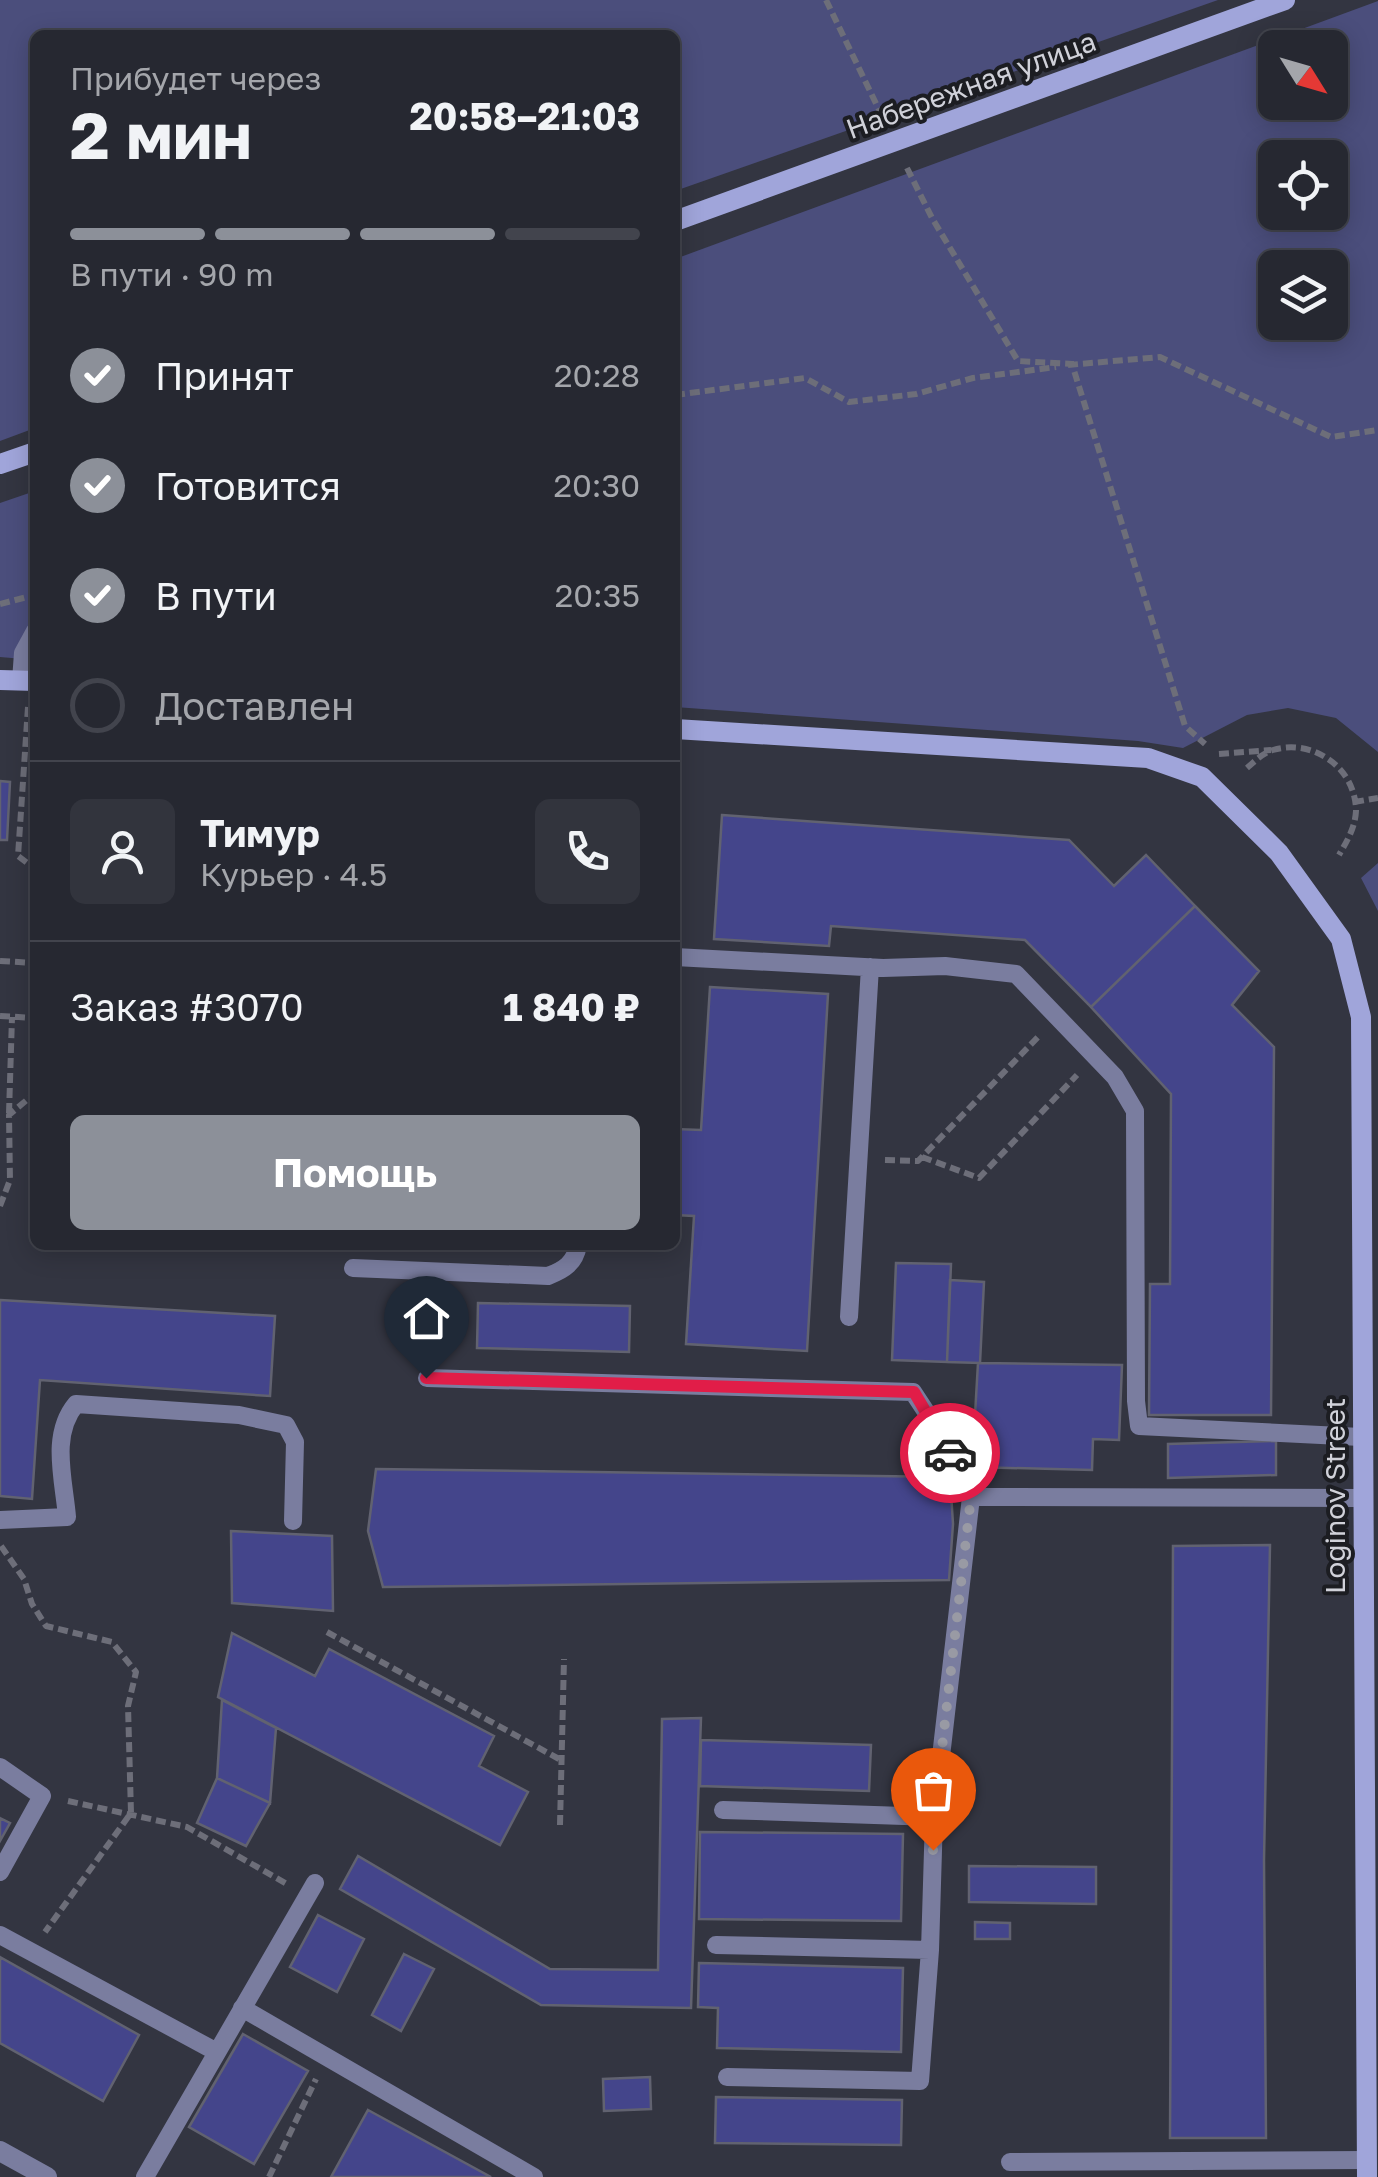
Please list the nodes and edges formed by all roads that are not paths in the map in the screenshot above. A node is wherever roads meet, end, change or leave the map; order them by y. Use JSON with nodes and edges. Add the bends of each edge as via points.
{"nodes":[{"id":1,"x":1285,"y":0,"type":"edge"},
{"id":2,"x":680,"y":218,"type":"edge"},
{"id":3,"x":30,"y":454,"type":"edge"},
{"id":4,"x":0,"y":464,"type":"edge"},
{"id":5,"x":30,"y":640,"type":"edge"},
{"id":6,"x":22,"y":681,"type":"edge"},
{"id":7,"x":680,"y":729,"type":"edge"},
{"id":8,"x":680,"y":957,"type":"edge"},
{"id":9,"x":870,"y":967,"type":"junction"},
{"id":10,"x":577,"y":1250,"type":"edge"},
{"id":11,"x":353,"y":1268,"type":"dead end"},
{"id":12,"x":849,"y":1317,"type":"dead end"},
{"id":13,"x":426,"y":1378,"type":"dead end"},
{"id":14,"x":1362,"y":1437,"type":"junction"},
{"id":15,"x":971,"y":1497,"type":"junction"},
{"id":16,"x":1362,"y":1498,"type":"junction"},
{"id":17,"x":0,"y":1520,"type":"edge"},
{"id":18,"x":293,"y":1521,"type":"dead end"},
{"id":19,"x":0,"y":1767,"type":"edge"},
{"id":20,"x":723,"y":1810,"type":"dead end"},
{"id":21,"x":934,"y":1817,"type":"junction"},
{"id":22,"x":0,"y":1872,"type":"edge"},
{"id":23,"x":315,"y":1883,"type":"dead end"},
{"id":24,"x":0,"y":1935,"type":"edge"},
{"id":25,"x":716,"y":1945,"type":"dead end"},
{"id":26,"x":930,"y":1950,"type":"junction"},
{"id":27,"x":242,"y":2008,"type":"junction"},
{"id":28,"x":216,"y":2051,"type":"junction"},
{"id":29,"x":727,"y":2077,"type":"dead end"},
{"id":30,"x":0,"y":2151,"type":"edge"},
{"id":31,"x":1010,"y":2162,"type":"dead end"},
{"id":32,"x":1367,"y":2169,"type":"edge"},
{"id":33,"x":47,"y":2177,"type":"edge"},
{"id":34,"x":145,"y":2177,"type":"edge"},
{"id":35,"x":534,"y":2177,"type":"edge"}],
"edges":[{"from":1,"to":2,"type":"street","name":"Набережная улица"},
{"from":3,"to":4,"type":"street"},
{"from":5,"to":6,"type":"lane"},
{"from":7,"to":14,"type":"street","name":"Loginov Street","via":[[1148,758],[1202,777],[1279,853],[1341,939],[1361,1017]]},
{"from":8,"to":9,"type":"lane"},
{"from":9,"to":12,"type":"lane"},
{"from":9,"to":14,"type":"lane","via":[[1016,974],[1115,1077],[1135,1112],[1138,1426]]},
{"from":10,"to":11,"type":"lane","via":[[565,1269],[548,1276]]},
{"from":13,"to":15,"type":"lane","via":[[914,1392]]},
{"from":14,"to":16,"type":"street","name":"Loginov Street"},
{"from":15,"to":16,"type":"lane"},
{"from":15,"to":21,"type":"lane"},
{"from":16,"to":32,"type":"street","name":"Loginov Street"},
{"from":17,"to":18,"type":"lane","via":[[67,1518],[64,1419],[76,1404],[100,1404],[286,1425],[295,1442]]},
{"from":19,"to":22,"type":"lane","via":[[42,1796]]},
{"from":20,"to":21,"type":"lane"},
{"from":21,"to":26,"type":"lane"},
{"from":23,"to":27,"type":"lane"},
{"from":24,"to":28,"type":"lane"},
{"from":25,"to":26,"type":"lane"},
{"from":26,"to":29,"type":"lane","via":[[920,2081]]},
{"from":27,"to":28,"type":"lane"},
{"from":27,"to":35,"type":"lane"},
{"from":28,"to":34,"type":"lane"},
{"from":30,"to":33,"type":"street"},
{"from":31,"to":32,"type":"lane"}]}
